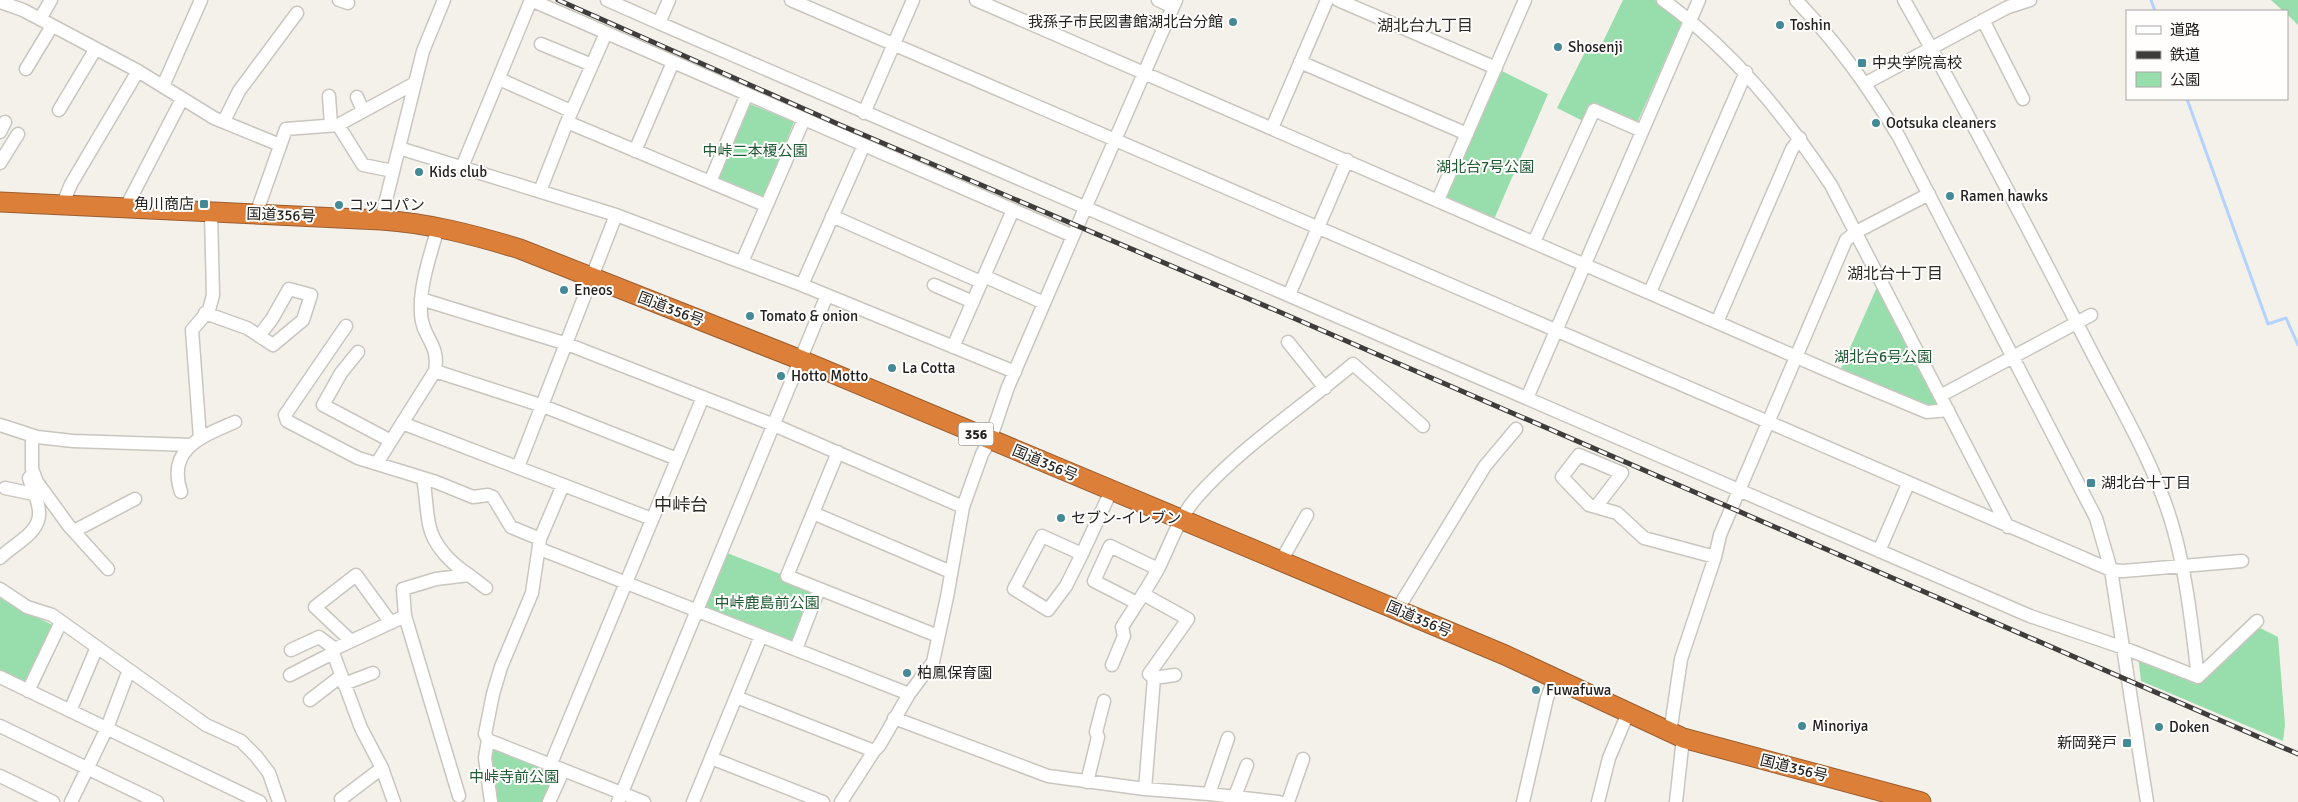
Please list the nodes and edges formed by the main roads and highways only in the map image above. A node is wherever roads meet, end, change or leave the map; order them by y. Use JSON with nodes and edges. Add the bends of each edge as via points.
{"nodes":[{"id":1,"x":0,"y":202,"type":"edge"},
{"id":2,"x":1920,"y":802,"type":"edge"}],
"edges":[{"from":1,"to":2,"type":"highway","name":"国道356号","number":"356","via":[[381,220],[472,234],[520,249],[801,360],[1555,677],[1676,735]]}]}
